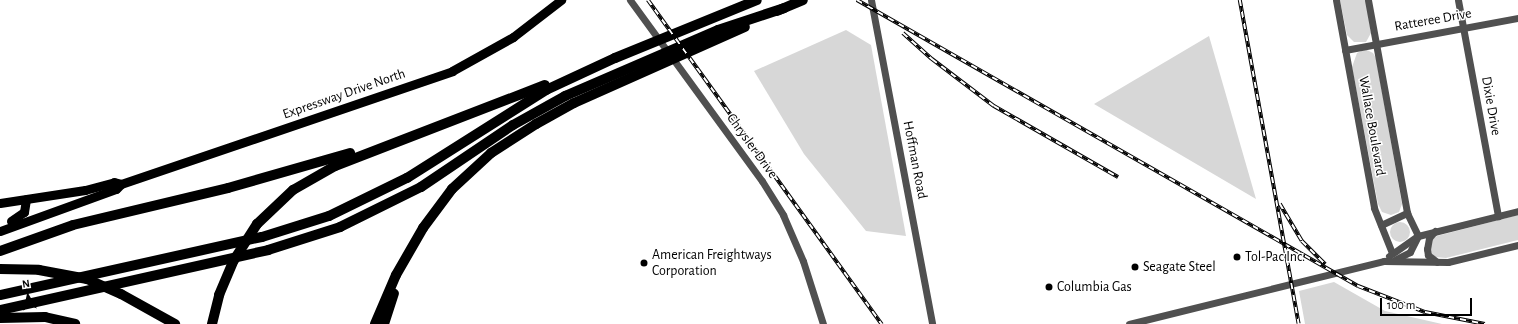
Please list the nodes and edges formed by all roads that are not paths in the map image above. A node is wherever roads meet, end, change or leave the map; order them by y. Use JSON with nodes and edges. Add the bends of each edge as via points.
{"nodes":[{"id":1,"x":561,"y":0,"type":"edge"},
{"id":2,"x":630,"y":0,"type":"edge"},
{"id":3,"x":757,"y":0,"type":"edge"},
{"id":4,"x":803,"y":0,"type":"edge"},
{"id":5,"x":871,"y":0,"type":"edge"},
{"id":6,"x":1336,"y":0,"type":"edge"},
{"id":7,"x":1368,"y":0,"type":"edge"},
{"id":8,"x":1458,"y":0,"type":"edge"},
{"id":9,"x":1518,"y":18,"type":"edge"},
{"id":10,"x":1464,"y":28,"type":"junction"},
{"id":11,"x":1376,"y":44,"type":"junction"},
{"id":12,"x":1345,"y":50,"type":"junction"},
{"id":13,"x":645,"y":67,"type":"junction"},
{"id":14,"x":577,"y":75,"type":"junction"},
{"id":15,"x":386,"y":147,"type":"junction"},
{"id":16,"x":480,"y":162,"type":"junction"},
{"id":17,"x":121,"y":184,"type":"junction"},
{"id":18,"x":26,"y":199,"type":"junction"},
{"id":19,"x":0,"y":203,"type":"edge"},
{"id":20,"x":1518,"y":211,"type":"edge"},
{"id":21,"x":1408,"y":213,"type":"junction"},
{"id":22,"x":1498,"y":216,"type":"junction"},
{"id":23,"x":0,"y":225,"type":"edge"},
{"id":24,"x":1381,"y":225,"type":"junction"},
{"id":25,"x":0,"y":230,"type":"edge"},
{"id":26,"x":1435,"y":231,"type":"junction"},
{"id":27,"x":1418,"y":236,"type":"junction"},
{"id":28,"x":1518,"y":245,"type":"edge"},
{"id":29,"x":0,"y":251,"type":"edge"},
{"id":30,"x":1392,"y":257,"type":"junction"},
{"id":31,"x":1437,"y":262,"type":"junction"},
{"id":32,"x":0,"y":269,"type":"edge"},
{"id":33,"x":0,"y":295,"type":"edge"},
{"id":34,"x":0,"y":310,"type":"edge"},
{"id":35,"x":0,"y":318,"type":"edge"},
{"id":36,"x":75,"y":324,"type":"edge"},
{"id":37,"x":175,"y":324,"type":"edge"},
{"id":38,"x":212,"y":324,"type":"edge"},
{"id":39,"x":375,"y":324,"type":"edge"},
{"id":40,"x":384,"y":324,"type":"edge"},
{"id":41,"x":823,"y":324,"type":"edge"},
{"id":42,"x":932,"y":324,"type":"edge"},
{"id":43,"x":1129,"y":324,"type":"edge"}],
"edges":[{"from":1,"to":17,"type":"main road","name":"Expressway Drive North","via":[[513,37],[452,71]]},
{"from":2,"to":41,"type":"street","name":"Chrysler Drive","via":[[762,180],[783,215],[803,261]]},
{"from":3,"to":14,"type":"highway"},
{"from":4,"to":13,"type":"highway"},
{"from":5,"to":42,"type":"street","name":"Hoffman Road"},
{"from":6,"to":12,"type":"street","name":"Wallace Boulevard"},
{"from":7,"to":11,"type":"street","name":"Wallace Boulevard"},
{"from":8,"to":10,"type":"street","name":"Dixie Drive"},
{"from":9,"to":10,"type":"street","name":"Ratteree Drive"},
{"from":10,"to":11,"type":"street","name":"Ratteree Drive"},
{"from":10,"to":22,"type":"street","name":"Dixie Drive"},
{"from":11,"to":12,"type":"street","name":"Ratteree Drive"},
{"from":11,"to":21,"type":"street","name":"Wallace Boulevard"},
{"from":12,"to":24,"type":"street","name":"Wallace Boulevard","via":[[1374,208]]},
{"from":13,"to":16,"type":"highway","via":[[545,118]]},
{"from":13,"to":34,"type":"highway","via":[[552,102],[427,183],[370,215],[314,237],[252,254]]},
{"from":14,"to":15,"type":"highway","via":[[544,85]]},
{"from":14,"to":33,"type":"highway","via":[[519,106],[379,194],[317,220],[262,237]]},
{"from":15,"to":29,"type":"highway","via":[[369,147],[266,178],[88,221]]},
{"from":15,"to":38,"type":"highway","via":[[323,171],[293,190],[273,207],[257,224],[234,260],[219,295]]},
{"from":16,"to":39,"type":"highway","via":[[452,189],[423,228],[396,275]]},
{"from":16,"to":40,"type":"highway","via":[[444,206],[421,240],[400,279]]},
{"from":17,"to":18,"type":"main road","name":"Expressway Drive North","via":[[114,182],[84,190]]},
{"from":17,"to":25,"type":"main road","name":"Expressway Drive North","via":[[116,189]]},
{"from":18,"to":19,"type":"main road","name":"Expressway Drive North"},
{"from":18,"to":23,"type":"main road","via":[[27,207],[22,215]]},
{"from":20,"to":22,"type":"street"},
{"from":21,"to":24,"type":"street"},
{"from":21,"to":27,"type":"street","name":"Wallace Boulevard"},
{"from":22,"to":26,"type":"street"},
{"from":24,"to":30,"type":"street","name":"Wallace Boulevard"},
{"from":26,"to":27,"type":"street"},
{"from":26,"to":31,"type":"street","via":[[1429,238],[1427,249],[1428,255]]},
{"from":27,"to":30,"type":"street","via":[[1410,252]]},
{"from":28,"to":31,"type":"street","via":[[1448,262]]},
{"from":30,"to":31,"type":"street"},
{"from":30,"to":43,"type":"street"},
{"from":32,"to":37,"type":"highway","via":[[39,270],[87,279],[121,294]]},
{"from":35,"to":36,"type":"highway","via":[[44,317]]}]}
